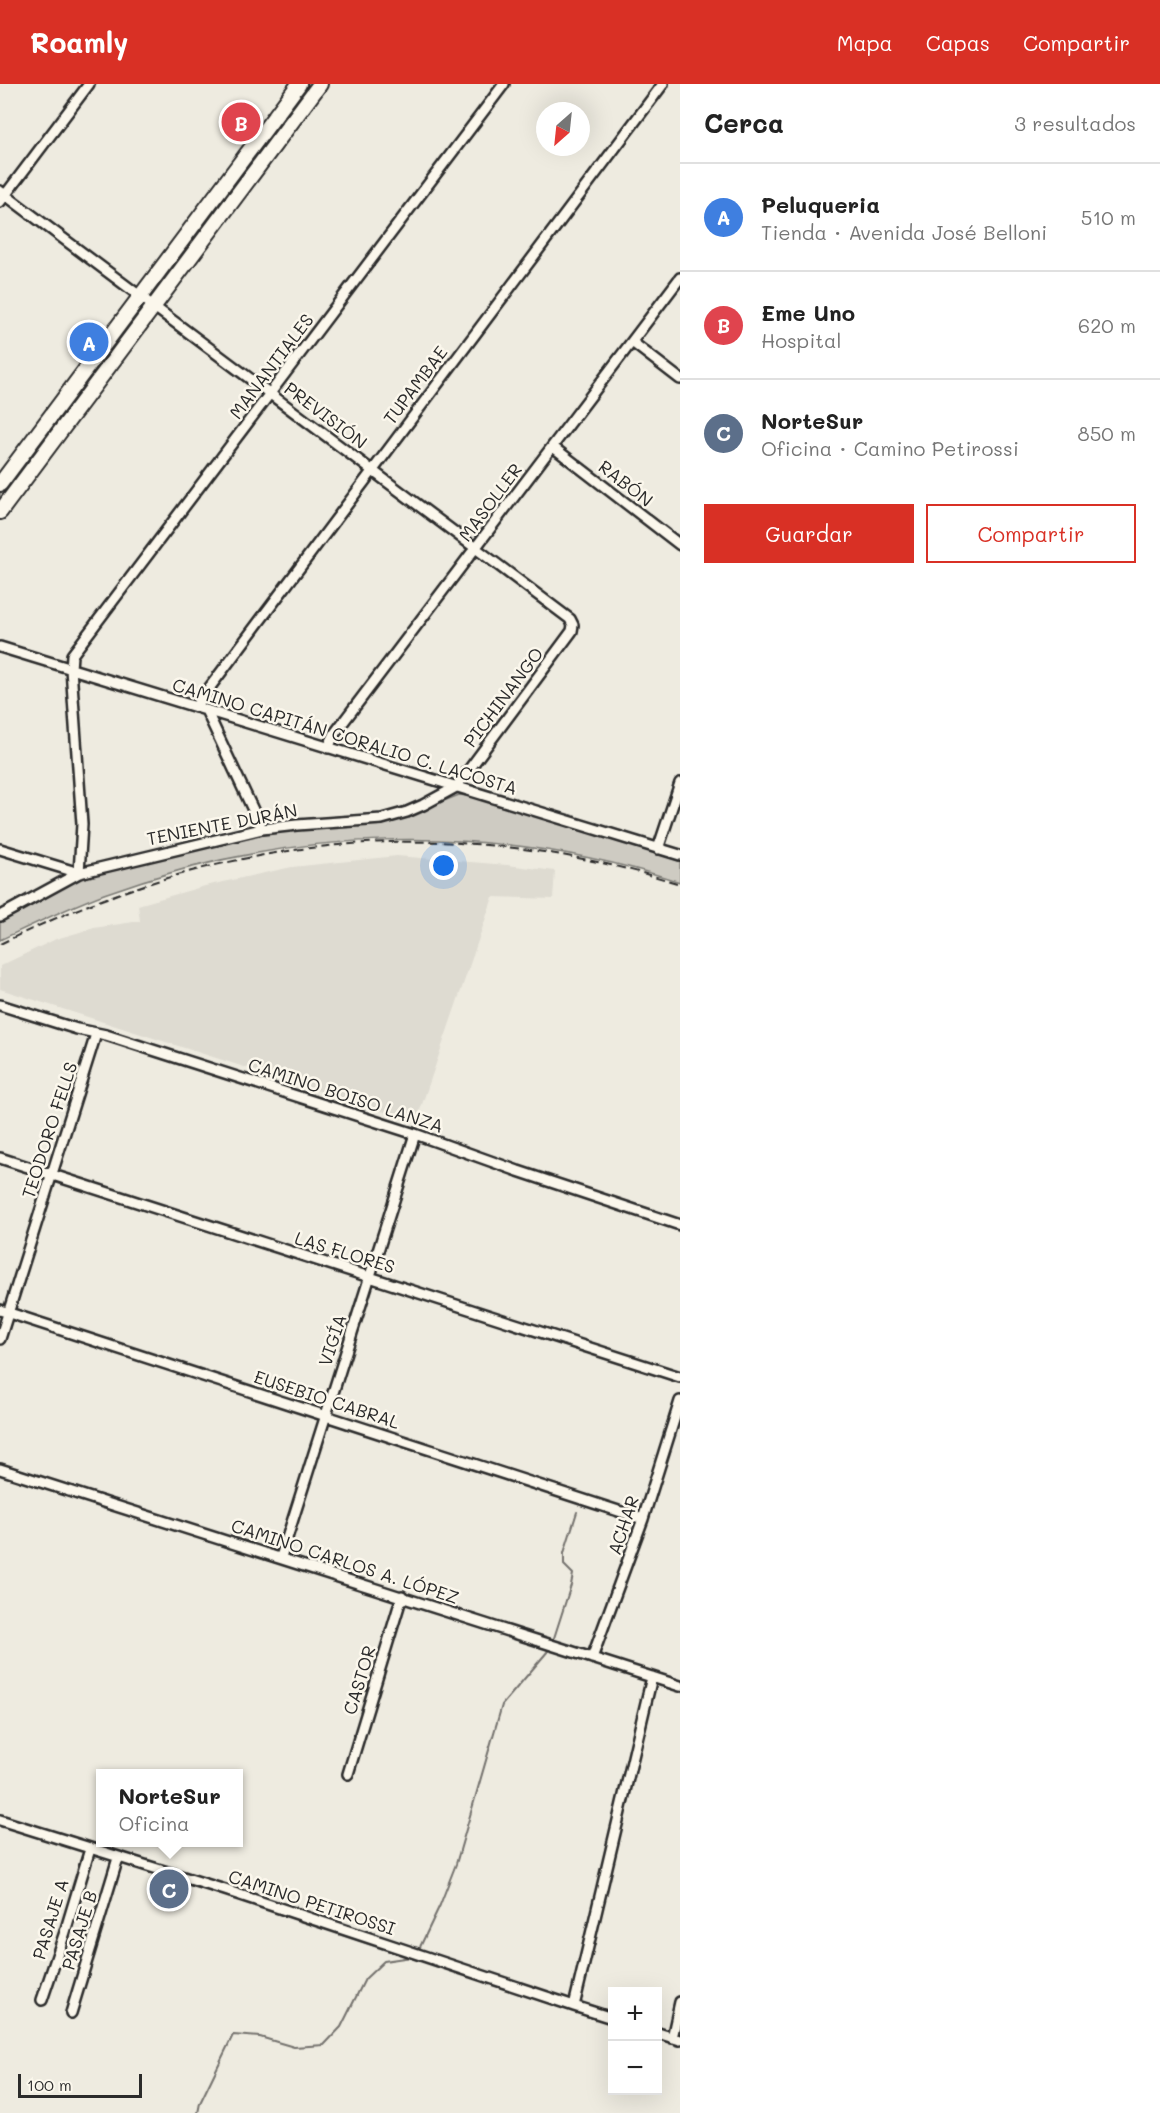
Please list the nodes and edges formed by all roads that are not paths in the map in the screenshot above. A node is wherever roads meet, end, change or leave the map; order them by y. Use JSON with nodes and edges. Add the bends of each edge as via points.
{"nodes":[{"id":1,"x":89,"y":84,"type":"edge"},
{"id":2,"x":299,"y":84,"type":"edge"},
{"id":3,"x":320,"y":84,"type":"edge"},
{"id":4,"x":504,"y":84,"type":"edge"},
{"id":5,"x":663,"y":84,"type":"edge"},
{"id":6,"x":276,"y":115,"type":"junction"},
{"id":7,"x":290,"y":125,"type":"junction"},
{"id":8,"x":2,"y":196,"type":"edge"},
{"id":9,"x":680,"y":278,"type":"edge"},
{"id":10,"x":140,"y":296,"type":"junction"},
{"id":11,"x":154,"y":307,"type":"junction"},
{"id":12,"x":632,"y":342,"type":"junction"},
{"id":13,"x":680,"y":379,"type":"edge"},
{"id":14,"x":270,"y":394,"type":"junction"},
{"id":15,"x":553,"y":447,"type":"junction"},
{"id":16,"x":371,"y":470,"type":"junction"},
{"id":17,"x":0,"y":484,"type":"edge"},
{"id":18,"x":0,"y":512,"type":"edge"},
{"id":19,"x":680,"y":545,"type":"edge"},
{"id":20,"x":476,"y":548,"type":"junction"},
{"id":21,"x":573,"y":625,"type":"joint"},
{"id":22,"x":0,"y":647,"type":"edge"},
{"id":23,"x":71,"y":669,"type":"junction"},
{"id":24,"x":195,"y":707,"type":"junction"},
{"id":25,"x":206,"y":710,"type":"junction"},
{"id":26,"x":328,"y":748,"type":"junction"},
{"id":27,"x":680,"y":783,"type":"edge"},
{"id":28,"x":456,"y":787,"type":"junction"},
{"id":29,"x":262,"y":829,"type":"junction"},
{"id":30,"x":0,"y":849,"type":"edge"},
{"id":31,"x":658,"y":849,"type":"junction"},
{"id":32,"x":680,"y":855,"type":"edge"},
{"id":33,"x":79,"y":873,"type":"junction"},
{"id":34,"x":0,"y":916,"type":"edge"},
{"id":35,"x":0,"y":1005,"type":"edge"},
{"id":36,"x":96,"y":1034,"type":"junction"},
{"id":37,"x":415,"y":1134,"type":"junction"},
{"id":38,"x":0,"y":1158,"type":"edge"},
{"id":39,"x":51,"y":1175,"type":"junction"},
{"id":40,"x":680,"y":1225,"type":"edge"},
{"id":41,"x":370,"y":1276,"type":"junction"},
{"id":42,"x":4,"y":1312,"type":"edge"},
{"id":43,"x":0,"y":1339,"type":"edge"},
{"id":44,"x":680,"y":1377,"type":"edge"},
{"id":45,"x":680,"y":1401,"type":"edge"},
{"id":46,"x":325,"y":1416,"type":"junction"},
{"id":47,"x":0,"y":1469,"type":"edge"},
{"id":48,"x":643,"y":1519,"type":"junction"},
{"id":49,"x":281,"y":1557,"type":"junction"},
{"id":50,"x":402,"y":1596,"type":"junction"},
{"id":51,"x":592,"y":1658,"type":"junction"},
{"id":52,"x":652,"y":1677,"type":"junction"},
{"id":53,"x":680,"y":1686,"type":"edge"},
{"id":54,"x":348,"y":1774,"type":"dead end"},
{"id":55,"x":0,"y":1820,"type":"edge"},
{"id":56,"x":90,"y":1849,"type":"junction"},
{"id":57,"x":118,"y":1858,"type":"junction"},
{"id":58,"x":42,"y":2000,"type":"dead end"},
{"id":59,"x":680,"y":2002,"type":"edge"},
{"id":60,"x":574,"y":2006,"type":"junction"},
{"id":61,"x":70,"y":2013,"type":"dead end"},
{"id":62,"x":608,"y":2017,"type":"edge"},
{"id":63,"x":676,"y":2039,"type":"edge"}],
"edges":[{"from":1,"to":8,"type":"street"},
{"from":2,"to":6,"type":"main road"},
{"from":3,"to":7,"type":"main road"},
{"from":4,"to":14,"type":"street","name":"MANANTIALES"},
{"from":5,"to":16,"type":"street","name":"TUPAMBAE"},
{"from":6,"to":7,"type":"main road"},
{"from":6,"to":10,"type":"main road"},
{"from":7,"to":11,"type":"main road"},
{"from":8,"to":10,"type":"street","name":"PREVISIÓN"},
{"from":9,"to":12,"type":"street","name":"MASOLLER"},
{"from":10,"to":11,"type":"street","name":"PREVISIÓN"},
{"from":10,"to":17,"type":"main road"},
{"from":11,"to":14,"type":"street","name":"PREVISIÓN"},
{"from":11,"to":18,"type":"main road"},
{"from":12,"to":13,"type":"street"},
{"from":12,"to":15,"type":"street","name":"MASOLLER"},
{"from":14,"to":16,"type":"street","name":"PREVISIÓN"},
{"from":14,"to":23,"type":"street","name":"MANANTIALES","via":[[72,655]]},
{"from":15,"to":19,"type":"street","name":"RABÓN"},
{"from":15,"to":20,"type":"street","name":"MASOLLER"},
{"from":16,"to":20,"type":"street","name":"PREVISIÓN"},
{"from":16,"to":24,"type":"street","name":"TUPAMBAE"},
{"from":20,"to":21,"type":"street","name":"PREVISIÓN"},
{"from":20,"to":26,"type":"street","name":"MASOLLER","via":[[335,733]]},
{"from":21,"to":28,"type":"street","name":"PICHINANGO"},
{"from":22,"to":23,"type":"street","name":"CAMINO CAPITÁN CORALIO C. LACOSTA"},
{"from":23,"to":24,"type":"street","name":"CAMINO CAPITÁN CORALIO C. LACOSTA"},
{"from":23,"to":33,"type":"street","via":[[82,824]]},
{"from":24,"to":25,"type":"street","name":"CAMINO CAPITÁN CORALIO C. LACOSTA"},
{"from":25,"to":26,"type":"street","name":"CAMINO CAPITÁN CORALIO C. LACOSTA"},
{"from":25,"to":29,"type":"street"},
{"from":26,"to":28,"type":"street","name":"CAMINO CAPITÁN CORALIO C. LACOSTA"},
{"from":27,"to":31,"type":"street"},
{"from":28,"to":29,"type":"street","name":"TENIENTE DURÁN","via":[[407,812],[382,819]]},
{"from":28,"to":31,"type":"street","name":"CAMINO CAPITÁN CORALIO C. LACOSTA"},
{"from":29,"to":33,"type":"street","name":"TENIENTE DURÁN"},
{"from":30,"to":33,"type":"street"},
{"from":31,"to":32,"type":"street","name":"CAMINO CAPITÁN CORALIO C. LACOSTA"},
{"from":33,"to":34,"type":"street","name":"TENIENTE DURÁN"},
{"from":35,"to":36,"type":"street","name":"CAMINO BOISO LANZA"},
{"from":36,"to":37,"type":"street","name":"CAMINO BOISO LANZA"},
{"from":36,"to":39,"type":"street","name":"TEODORO FELLS"},
{"from":37,"to":40,"type":"street","name":"CAMINO BOISO LANZA"},
{"from":37,"to":41,"type":"street","name":"VIGÍA"},
{"from":38,"to":39,"type":"street","name":"LAS FLORES"},
{"from":39,"to":41,"type":"street","name":"LAS FLORES"},
{"from":39,"to":42,"type":"street","name":"TEODORO FELLS"},
{"from":41,"to":44,"type":"street","name":"LAS FLORES"},
{"from":41,"to":46,"type":"street","name":"VIGÍA"},
{"from":42,"to":43,"type":"street","name":"TEODORO FELLS"},
{"from":42,"to":46,"type":"street","name":"EUSEBIO CABRAL"},
{"from":45,"to":48,"type":"street","name":"ACHAR"},
{"from":46,"to":48,"type":"street","name":"EUSEBIO CABRAL"},
{"from":46,"to":49,"type":"street","name":"VIGÍA"},
{"from":47,"to":49,"type":"street","name":"CAMINO CARLOS A. LÓPEZ"},
{"from":48,"to":51,"type":"street","name":"ACHAR"},
{"from":49,"to":50,"type":"street","name":"CAMINO CARLOS A. LÓPEZ"},
{"from":50,"to":51,"type":"street","name":"CAMINO CARLOS A. LÓPEZ"},
{"from":50,"to":54,"type":"street","name":"CASTOR"},
{"from":51,"to":52,"type":"street","name":"CAMINO CARLOS A. LÓPEZ"},
{"from":52,"to":53,"type":"street","name":"CAMINO CARLOS A. LÓPEZ"},
{"from":52,"to":60,"type":"street"},
{"from":55,"to":56,"type":"street","name":"CAMINO PETIROSSI"},
{"from":56,"to":57,"type":"street","name":"CAMINO PETIROSSI"},
{"from":56,"to":58,"type":"street","name":"PASAJE A"},
{"from":57,"to":60,"type":"street","name":"CAMINO PETIROSSI"},
{"from":57,"to":61,"type":"street","name":"PASAJE B"},
{"from":59,"to":63,"type":"street"},
{"from":60,"to":62,"type":"street","name":"CAMINO PETIROSSI"}]}
